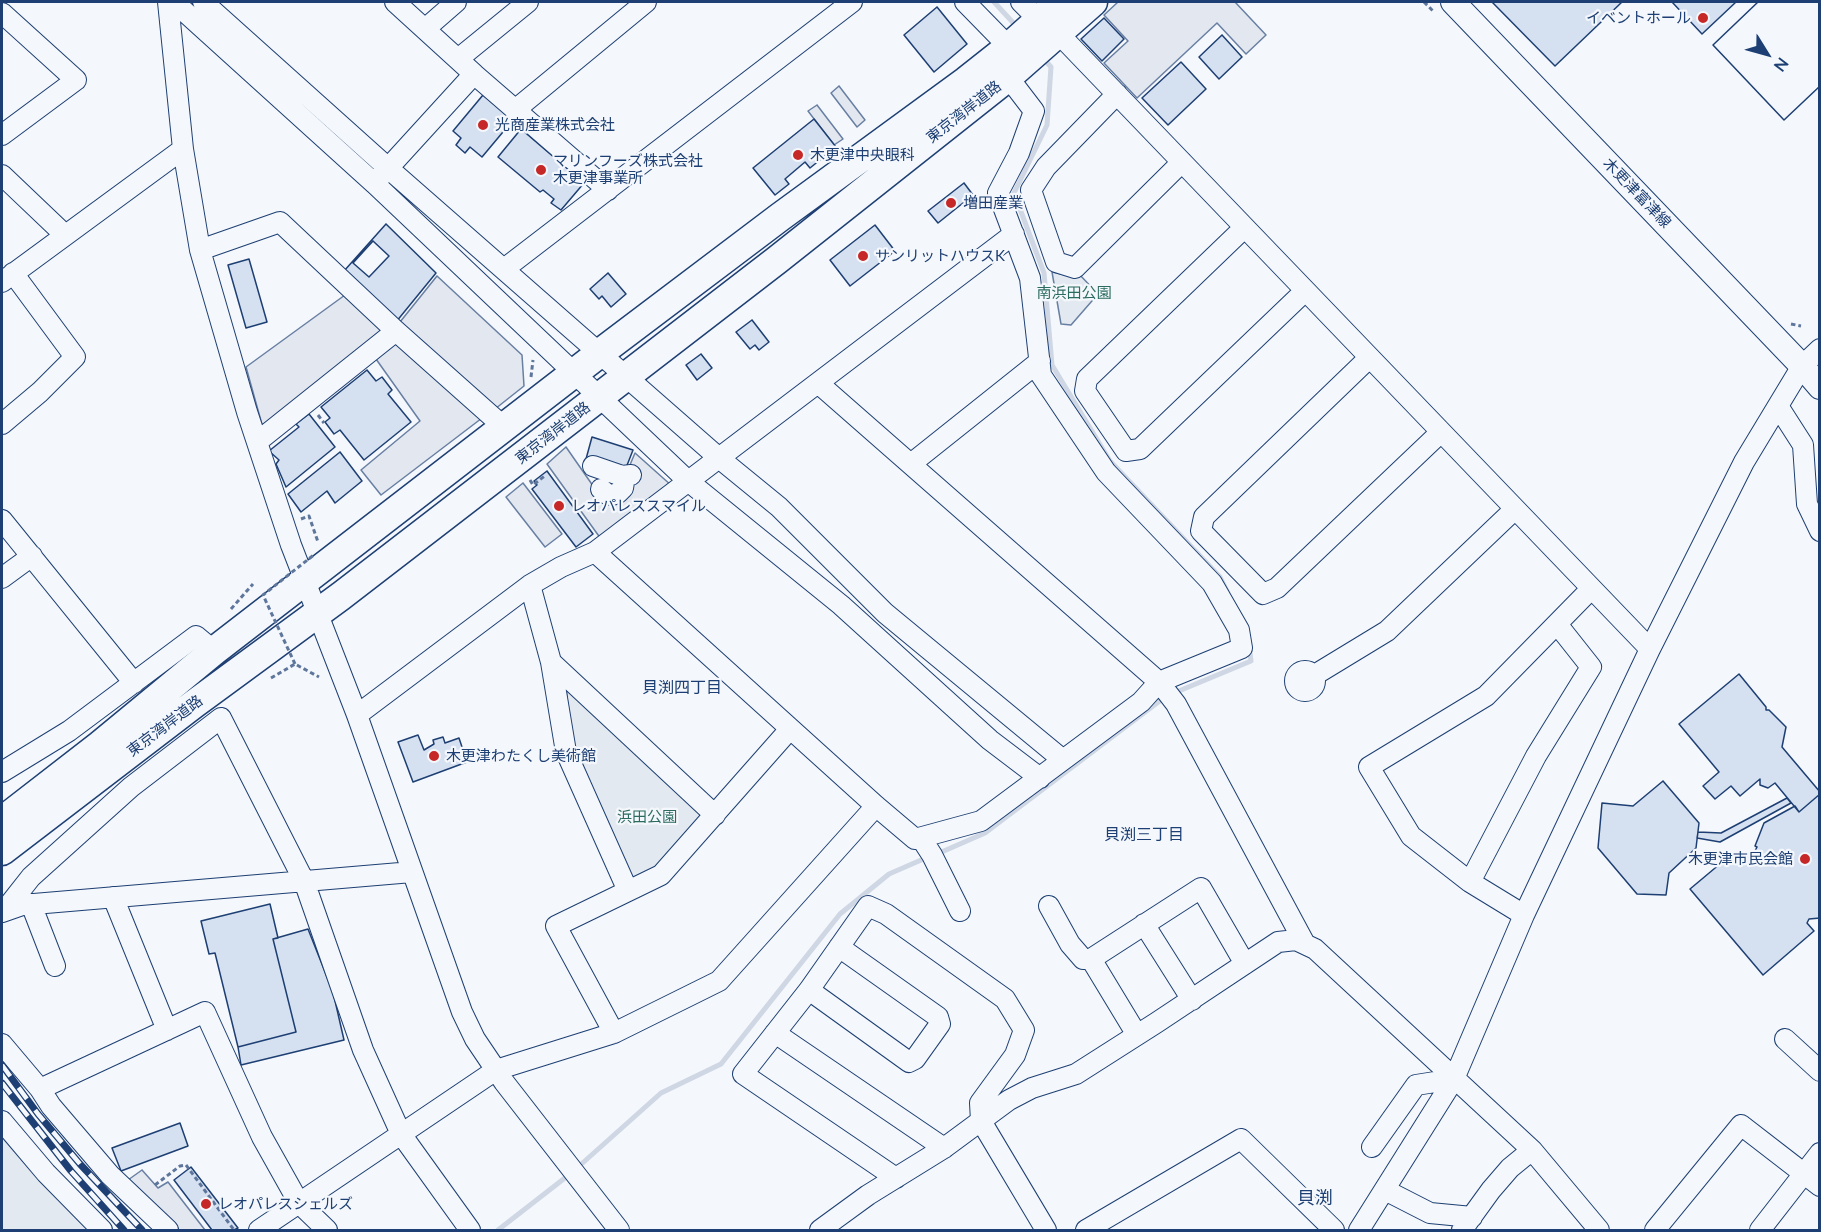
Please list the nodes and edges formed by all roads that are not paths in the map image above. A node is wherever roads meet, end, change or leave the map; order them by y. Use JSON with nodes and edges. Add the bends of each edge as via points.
{"nodes":[{"id":1,"x":168,"y":2,"type":"edge"},
{"id":2,"x":174,"y":2,"type":"edge"},
{"id":3,"x":203,"y":2,"type":"edge"},
{"id":4,"x":395,"y":2,"type":"edge"},
{"id":5,"x":456,"y":2,"type":"edge"},
{"id":6,"x":528,"y":2,"type":"edge"},
{"id":7,"x":646,"y":2,"type":"edge"},
{"id":8,"x":852,"y":2,"type":"edge"},
{"id":9,"x":965,"y":2,"type":"edge"},
{"id":10,"x":1093,"y":2,"type":"edge"},
{"id":11,"x":1453,"y":2,"type":"edge"},
{"id":12,"x":2,"y":14,"type":"edge"},
{"id":13,"x":1044,"y":14,"type":"edge"},
{"id":14,"x":425,"y":29,"type":"junction"},
{"id":15,"x":1009,"y":47,"type":"junction"},
{"id":16,"x":458,"y":59,"type":"junction"},
{"id":17,"x":474,"y":74,"type":"junction"},
{"id":18,"x":1008,"y":77,"type":"junction"},
{"id":19,"x":1117,"y":94,"type":"junction"},
{"id":20,"x":515,"y":110,"type":"junction"},
{"id":21,"x":2,"y":135,"type":"edge"},
{"id":22,"x":183,"y":149,"type":"junction"},
{"id":23,"x":1182,"y":162,"type":"junction"},
{"id":24,"x":388,"y":168,"type":"junction"},
{"id":25,"x":2,"y":175,"type":"edge"},
{"id":26,"x":375,"y":184,"type":"junction"},
{"id":27,"x":608,"y":190,"type":"junction"},
{"id":28,"x":1244,"y":228,"type":"junction"},
{"id":29,"x":1014,"y":234,"type":"junction"},
{"id":30,"x":65,"y":235,"type":"junction"},
{"id":31,"x":200,"y":250,"type":"junction"},
{"id":32,"x":504,"y":269,"type":"junction"},
{"id":33,"x":7,"y":278,"type":"edge"},
{"id":34,"x":1305,"y":291,"type":"junction"},
{"id":35,"x":396,"y":331,"type":"junction"},
{"id":36,"x":1820,"y":348,"type":"edge"},
{"id":37,"x":600,"y":353,"type":"junction"},
{"id":38,"x":1370,"y":357,"type":"junction"},
{"id":39,"x":1040,"y":361,"type":"junction"},
{"id":40,"x":1802,"y":366,"type":"junction"},
{"id":41,"x":574,"y":374,"type":"junction"},
{"id":42,"x":626,"y":375,"type":"junction"},
{"id":43,"x":818,"y":383,"type":"junction"},
{"id":44,"x":1820,"y":387,"type":"edge"},
{"id":45,"x":599,"y":397,"type":"junction"},
{"id":46,"x":1778,"y":406,"type":"junction"},
{"id":47,"x":2,"y":424,"type":"edge"},
{"id":48,"x":505,"y":428,"type":"junction"},
{"id":49,"x":1441,"y":432,"type":"junction"},
{"id":50,"x":257,"y":442,"type":"junction"},
{"id":51,"x":719,"y":458,"type":"junction"},
{"id":52,"x":912,"y":463,"type":"junction"},
{"id":53,"x":593,"y":466,"type":"dead end"},
{"id":54,"x":688,"y":481,"type":"junction"},
{"id":55,"x":601,"y":489,"type":"dead end"},
{"id":56,"x":1515,"y":509,"type":"junction"},
{"id":57,"x":2,"y":520,"type":"edge"},
{"id":58,"x":1820,"y":531,"type":"edge"},
{"id":59,"x":595,"y":552,"type":"junction"},
{"id":60,"x":32,"y":556,"type":"junction"},
{"id":61,"x":2,"y":578,"type":"edge"},
{"id":62,"x":305,"y":582,"type":"junction"},
{"id":63,"x":530,"y":585,"type":"junction"},
{"id":64,"x":1592,"y":588,"type":"junction"},
{"id":65,"x":317,"y":613,"type":"junction"},
{"id":66,"x":1557,"y":624,"type":"junction"},
{"id":67,"x":1650,"y":649,"type":"junction"},
{"id":68,"x":214,"y":651,"type":"junction"},
{"id":69,"x":551,"y":662,"type":"junction"},
{"id":70,"x":1313,"y":676,"type":"dead end"},
{"id":71,"x":1159,"y":682,"type":"junction"},
{"id":72,"x":134,"y":683,"type":"junction"},
{"id":73,"x":357,"y":715,"type":"junction"},
{"id":74,"x":790,"y":729,"type":"junction"},
{"id":75,"x":1063,"y":760,"type":"junction"},
{"id":76,"x":2,"y":772,"type":"edge"},
{"id":77,"x":1040,"y":778,"type":"junction"},
{"id":78,"x":876,"y":806,"type":"junction"},
{"id":79,"x":715,"y":815,"type":"junction"},
{"id":80,"x":2,"y":821,"type":"edge"},
{"id":81,"x":921,"y":838,"type":"junction"},
{"id":82,"x":2,"y":851,"type":"edge"},
{"id":83,"x":412,"y":872,"type":"junction"},
{"id":84,"x":304,"y":881,"type":"junction"},
{"id":85,"x":1470,"y":882,"type":"junction"},
{"id":86,"x":628,"y":891,"type":"junction"},
{"id":87,"x":113,"y":897,"type":"junction"},
{"id":88,"x":31,"y":904,"type":"junction"},
{"id":89,"x":1049,"y":906,"type":"dead end"},
{"id":90,"x":3,"y":911,"type":"edge"},
{"id":91,"x":960,"y":911,"type":"dead end"},
{"id":92,"x":1524,"y":915,"type":"junction"},
{"id":93,"x":1144,"y":924,"type":"junction"},
{"id":94,"x":1305,"y":944,"type":"junction"},
{"id":95,"x":839,"y":947,"type":"junction"},
{"id":96,"x":1091,"y":959,"type":"junction"},
{"id":97,"x":1245,"y":964,"type":"junction"},
{"id":98,"x":55,"y":966,"type":"dead end"},
{"id":99,"x":809,"y":990,"type":"junction"},
{"id":100,"x":1192,"y":999,"type":"junction"},
{"id":101,"x":167,"y":1030,"type":"junction"},
{"id":102,"x":775,"y":1033,"type":"junction"},
{"id":103,"x":614,"y":1034,"type":"junction"},
{"id":104,"x":1137,"y":1035,"type":"junction"},
{"id":105,"x":1785,"y":1039,"type":"dead end"},
{"id":106,"x":2,"y":1044,"type":"edge"},
{"id":107,"x":496,"y":1070,"type":"junction"},
{"id":108,"x":1820,"y":1071,"type":"edge"},
{"id":109,"x":1454,"y":1079,"type":"junction"},
{"id":110,"x":40,"y":1089,"type":"junction"},
{"id":111,"x":981,"y":1120,"type":"junction"},
{"id":112,"x":2,"y":1121,"type":"edge"},
{"id":113,"x":401,"y":1134,"type":"junction"},
{"id":114,"x":1372,"y":1147,"type":"dead end"},
{"id":115,"x":944,"y":1148,"type":"junction"},
{"id":116,"x":1532,"y":1150,"type":"junction"},
{"id":117,"x":1820,"y":1153,"type":"edge"},
{"id":118,"x":896,"y":1178,"type":"junction"},
{"id":119,"x":1812,"y":1180,"type":"edge"},
{"id":120,"x":1384,"y":1191,"type":"junction"},
{"id":121,"x":299,"y":1203,"type":"junction"},
{"id":122,"x":1467,"y":1224,"type":"edge"},
{"id":123,"x":102,"y":1230,"type":"edge"},
{"id":124,"x":168,"y":1230,"type":"edge"},
{"id":125,"x":259,"y":1230,"type":"edge"},
{"id":126,"x":327,"y":1230,"type":"edge"},
{"id":127,"x":470,"y":1230,"type":"edge"},
{"id":128,"x":619,"y":1230,"type":"edge"},
{"id":129,"x":820,"y":1230,"type":"edge"},
{"id":130,"x":1046,"y":1230,"type":"edge"},
{"id":131,"x":1086,"y":1230,"type":"edge"},
{"id":132,"x":1334,"y":1230,"type":"edge"},
{"id":133,"x":1359,"y":1230,"type":"edge"},
{"id":134,"x":1599,"y":1230,"type":"edge"},
{"id":135,"x":1655,"y":1230,"type":"edge"},
{"id":136,"x":1760,"y":1230,"type":"edge"}],
"edges":[{"from":1,"to":22,"type":"street"},
{"from":2,"to":26,"type":"street"},
{"from":3,"to":24,"type":"street"},
{"from":4,"to":14,"type":"street"},
{"from":5,"to":14,"type":"street"},
{"from":6,"to":16,"type":"street"},
{"from":7,"to":20,"type":"street"},
{"from":8,"to":27,"type":"street"},
{"from":9,"to":15,"type":"street"},
{"from":10,"to":13,"type":"highway","name":"東京湾岸道路"},
{"from":11,"to":40,"type":"main road","name":"木更津富津線"},
{"from":12,"to":21,"type":"street","via":[[76,80]]},
{"from":13,"to":15,"type":"highway","name":"東京湾岸道路"},
{"from":13,"to":18,"type":"highway","name":"東京湾岸道路"},
{"from":13,"to":19,"type":"street"},
{"from":14,"to":16,"type":"street"},
{"from":15,"to":37,"type":"highway","name":"東京湾岸道路"},
{"from":16,"to":17,"type":"street"},
{"from":17,"to":20,"type":"street"},
{"from":17,"to":24,"type":"street"},
{"from":18,"to":29,"type":"street","via":[[1034,111],[998,194]]},
{"from":18,"to":42,"type":"highway","name":"東京湾岸道路"},
{"from":19,"to":23,"type":"street"},
{"from":19,"to":23,"type":"street","via":[[1046,167],[1031,190],[1056,262],[1075,268]]},
{"from":20,"to":27,"type":"street"},
{"from":22,"to":30,"type":"street"},
{"from":22,"to":31,"type":"street"},
{"from":23,"to":28,"type":"street"},
{"from":24,"to":26,"type":"street"},
{"from":24,"to":32,"type":"street"},
{"from":25,"to":30,"type":"street"},
{"from":26,"to":41,"type":"street"},
{"from":27,"to":32,"type":"street"},
{"from":28,"to":34,"type":"street"},
{"from":28,"to":34,"type":"street","via":[[1087,379],[1085,391],[1126,451],[1140,449]]},
{"from":29,"to":39,"type":"street","via":[[1030,278]]},
{"from":29,"to":43,"type":"street"},
{"from":30,"to":33,"type":"street"},
{"from":31,"to":35,"type":"street","via":[[280,222]]},
{"from":31,"to":50,"type":"street"},
{"from":32,"to":37,"type":"street"},
{"from":33,"to":47,"type":"street","via":[[75,357]]},
{"from":34,"to":38,"type":"street"},
{"from":35,"to":48,"type":"street"},
{"from":35,"to":50,"type":"street"},
{"from":36,"to":40,"type":"street"},
{"from":37,"to":41,"type":"highway","name":"東京湾岸道路"},
{"from":37,"to":42,"type":"street"},
{"from":38,"to":49,"type":"street"},
{"from":38,"to":49,"type":"street","via":[[1204,517],[1201,531],[1263,594],[1277,588]]},
{"from":39,"to":52,"type":"street"},
{"from":39,"to":71,"type":"street","via":[[1041,375],[1106,472],[1212,584],[1239,630],[1242,648]]},
{"from":40,"to":44,"type":"main road","name":"木更津富津線"},
{"from":40,"to":46,"type":"street"},
{"from":41,"to":45,"type":"street"},
{"from":41,"to":48,"type":"highway","name":"東京湾岸道路"},
{"from":42,"to":45,"type":"highway","name":"東京湾岸道路"},
{"from":42,"to":51,"type":"street"},
{"from":43,"to":51,"type":"street"},
{"from":43,"to":52,"type":"street"},
{"from":45,"to":54,"type":"street"},
{"from":45,"to":65,"type":"highway","name":"東京湾岸道路"},
{"from":46,"to":58,"type":"street","via":[[1803,445],[1807,504]]},
{"from":46,"to":67,"type":"street","via":[[1744,462]]},
{"from":48,"to":62,"type":"highway","name":"東京湾岸道路"},
{"from":49,"to":56,"type":"street"},
{"from":50,"to":62,"type":"street"},
{"from":51,"to":54,"type":"street"},
{"from":51,"to":75,"type":"street","via":[[779,507],[885,613]]},
{"from":52,"to":71,"type":"street"},
{"from":53,"to":55,"type":"street","via":[[627,475],[618,493],[607,494]]},
{"from":54,"to":59,"type":"street"},
{"from":54,"to":77,"type":"street","via":[[841,604],[990,740]]},
{"from":56,"to":64,"type":"street"},
{"from":56,"to":70,"type":"street","via":[[1387,631]]},
{"from":57,"to":60,"type":"street"},
{"from":59,"to":63,"type":"street"},
{"from":59,"to":74,"type":"street"},
{"from":60,"to":61,"type":"street"},
{"from":60,"to":72,"type":"street"},
{"from":62,"to":65,"type":"street"},
{"from":62,"to":68,"type":"highway","name":"東京湾岸道路"},
{"from":63,"to":69,"type":"street"},
{"from":63,"to":73,"type":"street"},
{"from":64,"to":66,"type":"street"},
{"from":64,"to":67,"type":"street"},
{"from":65,"to":73,"type":"street"},
{"from":65,"to":82,"type":"highway","name":"東京湾岸道路"},
{"from":66,"to":85,"type":"street","via":[[1591,668],[1536,756]]},
{"from":66,"to":85,"type":"street","via":[[1486,696],[1370,766],[1410,836]]},
{"from":67,"to":92,"type":"street"},
{"from":68,"to":72,"type":"street","via":[[196,636]]},
{"from":68,"to":80,"type":"highway","name":"東京湾岸道路"},
{"from":69,"to":79,"type":"street"},
{"from":69,"to":86,"type":"street","via":[[566,752]]},
{"from":71,"to":75,"type":"street","via":[[1141,702]]},
{"from":71,"to":94,"type":"street","via":[[1176,704]]},
{"from":72,"to":76,"type":"street","via":[[69,731]]},
{"from":73,"to":83,"type":"street"},
{"from":74,"to":78,"type":"street"},
{"from":74,"to":79,"type":"street"},
{"from":75,"to":77,"type":"street"},
{"from":77,"to":81,"type":"street","via":[[981,821]]},
{"from":78,"to":81,"type":"street","via":[[915,839]]},
{"from":78,"to":103,"type":"street","via":[[719,981]]},
{"from":79,"to":86,"type":"street","via":[[661,876]]},
{"from":81,"to":91,"type":"street"},
{"from":83,"to":84,"type":"street"},
{"from":83,"to":107,"type":"street","via":[[462,1012]]},
{"from":84,"to":87,"type":"street"},
{"from":84,"to":90,"type":"street","via":[[221,718],[115,801],[31,877]]},
{"from":84,"to":113,"type":"street","via":[[363,1050]]},
{"from":85,"to":92,"type":"street"},
{"from":86,"to":103,"type":"street","via":[[556,926]]},
{"from":87,"to":88,"type":"street"},
{"from":87,"to":101,"type":"street"},
{"from":88,"to":90,"type":"street"},
{"from":88,"to":98,"type":"street"},
{"from":89,"to":96,"type":"street","via":[[1070,944],[1083,959]]},
{"from":92,"to":109,"type":"street"},
{"from":93,"to":96,"type":"street"},
{"from":93,"to":97,"type":"street","via":[[1201,888]]},
{"from":93,"to":100,"type":"street"},
{"from":94,"to":97,"type":"street","via":[[1296,940],[1278,942]]},
{"from":94,"to":109,"type":"street","via":[[1315,949]]},
{"from":95,"to":99,"type":"street"},
{"from":95,"to":99,"type":"street","via":[[938,1017],[940,1024],[934,1033],[909,1062]]},
{"from":95,"to":111,"type":"street","via":[[868,906],[886,914],[1005,999],[1023,1030],[1015,1055],[980,1103]]},
{"from":96,"to":104,"type":"street"},
{"from":97,"to":100,"type":"street"},
{"from":99,"to":102,"type":"street"},
{"from":100,"to":104,"type":"street"},
{"from":101,"to":110,"type":"street"},
{"from":101,"to":121,"type":"street","via":[[206,1012],[262,1137]]},
{"from":102,"to":115,"type":"street"},
{"from":102,"to":118,"type":"street","via":[[743,1074]]},
{"from":103,"to":107,"type":"street"},
{"from":104,"to":111,"type":"street","via":[[1076,1074],[1032,1088]]},
{"from":105,"to":108,"type":"street"},
{"from":106,"to":110,"type":"street"},
{"from":107,"to":113,"type":"street"},
{"from":107,"to":128,"type":"street"},
{"from":109,"to":114,"type":"street","via":[[1416,1085]]},
{"from":109,"to":116,"type":"street"},
{"from":109,"to":120,"type":"street"},
{"from":110,"to":124,"type":"street","via":[[110,1175]]},
{"from":111,"to":115,"type":"street"},
{"from":111,"to":130,"type":"street"},
{"from":112,"to":123,"type":"street"},
{"from":113,"to":121,"type":"street"},
{"from":113,"to":127,"type":"street"},
{"from":115,"to":118,"type":"street"},
{"from":116,"to":122,"type":"street","via":[[1510,1168]]},
{"from":116,"to":134,"type":"street"},
{"from":117,"to":119,"type":"street"},
{"from":118,"to":129,"type":"street"},
{"from":119,"to":135,"type":"street","via":[[1741,1125]]},
{"from":119,"to":136,"type":"street"},
{"from":120,"to":122,"type":"street","via":[[1430,1213]]},
{"from":120,"to":133,"type":"street"},
{"from":121,"to":125,"type":"street"},
{"from":121,"to":126,"type":"street"},
{"from":131,"to":132,"type":"street","via":[[1241,1139]]}]}
